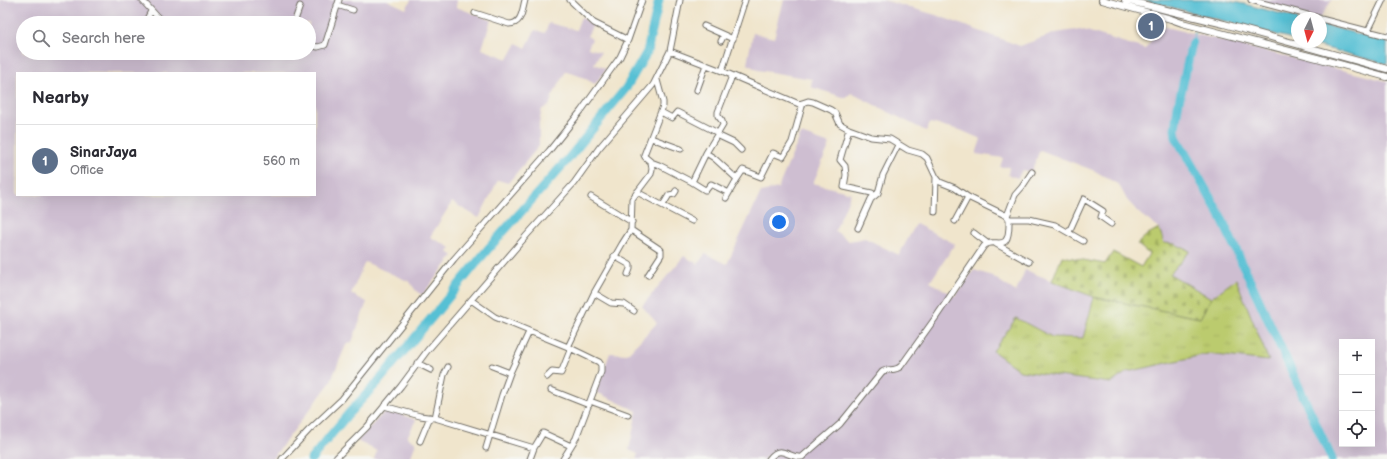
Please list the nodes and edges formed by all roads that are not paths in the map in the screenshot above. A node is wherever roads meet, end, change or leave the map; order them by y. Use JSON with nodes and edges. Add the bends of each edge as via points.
{"nodes":[{"id":1,"x":142,"y":0,"type":"edge"},
{"id":2,"x":525,"y":0,"type":"edge"},
{"id":3,"x":570,"y":0,"type":"edge"},
{"id":4,"x":642,"y":0,"type":"edge"},
{"id":5,"x":680,"y":0,"type":"edge"},
{"id":6,"x":745,"y":0,"type":"edge"},
{"id":7,"x":1102,"y":0,"type":"edge"},
{"id":8,"x":1126,"y":0,"type":"edge"},
{"id":9,"x":1251,"y":0,"type":"edge"},
{"id":10,"x":1383,"y":0,"type":"edge"},
{"id":11,"x":338,"y":2,"type":"edge"},
{"id":12,"x":300,"y":6,"type":"dead end"},
{"id":13,"x":353,"y":10,"type":"dead end"},
{"id":14,"x":151,"y":11,"type":"junction"},
{"id":15,"x":1297,"y":12,"type":"edge"},
{"id":16,"x":475,"y":13,"type":"dead end"},
{"id":17,"x":148,"y":16,"type":"edge"},
{"id":18,"x":156,"y":16,"type":"edge"},
{"id":19,"x":296,"y":16,"type":"edge"},
{"id":20,"x":1327,"y":20,"type":"edge"},
{"id":21,"x":704,"y":26,"type":"dead end"},
{"id":22,"x":1368,"y":31,"type":"junction"},
{"id":23,"x":724,"y":35,"type":"junction"},
{"id":24,"x":1387,"y":36,"type":"edge"},
{"id":25,"x":732,"y":39,"type":"junction"},
{"id":26,"x":628,"y":40,"type":"junction"},
{"id":27,"x":721,"y":41,"type":"dead end"},
{"id":28,"x":316,"y":47,"type":"edge"},
{"id":29,"x":670,"y":51,"type":"junction"},
{"id":30,"x":706,"y":65,"type":"junction"},
{"id":31,"x":1387,"y":69,"type":"edge"},
{"id":32,"x":722,"y":71,"type":"junction"},
{"id":33,"x":732,"y":76,"type":"junction"},
{"id":34,"x":1387,"y":77,"type":"edge"},
{"id":35,"x":657,"y":80,"type":"junction"},
{"id":36,"x":697,"y":90,"type":"dead end"},
{"id":37,"x":803,"y":104,"type":"junction"},
{"id":38,"x":661,"y":112,"type":"junction"},
{"id":39,"x":849,"y":129,"type":"junction"},
{"id":40,"x":717,"y":134,"type":"junction"},
{"id":41,"x":651,"y":138,"type":"junction"},
{"id":42,"x":898,"y":145,"type":"junction"},
{"id":43,"x":681,"y":149,"type":"dead end"},
{"id":44,"x":741,"y":150,"type":"dead end"},
{"id":45,"x":706,"y":153,"type":"junction"},
{"id":46,"x":651,"y":162,"type":"junction"},
{"id":47,"x":1032,"y":172,"type":"dead end"},
{"id":48,"x":936,"y":178,"type":"junction"},
{"id":49,"x":737,"y":179,"type":"junction"},
{"id":50,"x":692,"y":182,"type":"junction"},
{"id":51,"x":676,"y":191,"type":"dead end"},
{"id":52,"x":637,"y":192,"type":"junction"},
{"id":53,"x":591,"y":197,"type":"dead end"},
{"id":54,"x":873,"y":197,"type":"junction"},
{"id":55,"x":968,"y":197,"type":"junction"},
{"id":56,"x":663,"y":205,"type":"junction"},
{"id":57,"x":935,"y":212,"type":"dead end"},
{"id":58,"x":1008,"y":217,"type":"junction"},
{"id":59,"x":692,"y":221,"type":"dead end"},
{"id":60,"x":955,"y":221,"type":"dead end"},
{"id":61,"x":632,"y":222,"type":"junction"},
{"id":62,"x":1111,"y":224,"type":"dead end"},
{"id":63,"x":858,"y":228,"type":"dead end"},
{"id":64,"x":631,"y":230,"type":"junction"},
{"id":65,"x":1069,"y":232,"type":"junction"},
{"id":66,"x":974,"y":233,"type":"dead end"},
{"id":67,"x":1084,"y":241,"type":"dead end"},
{"id":68,"x":986,"y":244,"type":"junction"},
{"id":69,"x":996,"y":244,"type":"junction"},
{"id":70,"x":614,"y":256,"type":"junction"},
{"id":71,"x":1028,"y":262,"type":"dead end"},
{"id":72,"x":628,"y":274,"type":"dead end"},
{"id":73,"x":648,"y":275,"type":"dead end"},
{"id":74,"x":594,"y":293,"type":"junction"},
{"id":75,"x":471,"y":300,"type":"junction"},
{"id":76,"x":634,"y":311,"type":"dead end"},
{"id":77,"x":529,"y":332,"type":"junction"},
{"id":78,"x":569,"y":348,"type":"junction"},
{"id":79,"x":417,"y":363,"type":"junction"},
{"id":80,"x":492,"y":366,"type":"dead end"},
{"id":81,"x":448,"y":367,"type":"dead end"},
{"id":82,"x":431,"y":370,"type":"dead end"},
{"id":83,"x":510,"y":373,"type":"junction"},
{"id":84,"x":547,"y":377,"type":"dead end"},
{"id":85,"x":551,"y":390,"type":"dead end"},
{"id":86,"x":590,"y":403,"type":"junction"},
{"id":87,"x":384,"y":406,"type":"junction"},
{"id":88,"x":628,"y":415,"type":"dead end"},
{"id":89,"x":432,"y":418,"type":"junction"},
{"id":90,"x":490,"y":434,"type":"junction"},
{"id":91,"x":420,"y":441,"type":"dead end"},
{"id":92,"x":571,"y":446,"type":"junction"},
{"id":93,"x":486,"y":448,"type":"dead end"},
{"id":94,"x":534,"y":448,"type":"junction"},
{"id":95,"x":282,"y":459,"type":"edge"},
{"id":96,"x":335,"y":459,"type":"edge"},
{"id":97,"x":530,"y":459,"type":"edge"},
{"id":98,"x":564,"y":459,"type":"edge"},
{"id":99,"x":769,"y":459,"type":"edge"}],
"edges":[{"from":1,"to":14,"type":"street"},
{"from":2,"to":16,"type":"street","via":[[519,20],[513,24]]},
{"from":3,"to":26,"type":"street","via":[[594,23]]},
{"from":4,"to":26,"type":"street"},
{"from":5,"to":29,"type":"street"},
{"from":6,"to":25,"type":"street"},
{"from":7,"to":34,"type":"main road"},
{"from":8,"to":31,"type":"main road"},
{"from":9,"to":15,"type":"street"},
{"from":10,"to":22,"type":"street"},
{"from":11,"to":13,"type":"street"},
{"from":11,"to":28,"type":"street","via":[[325,45]]},
{"from":12,"to":19,"type":"street"},
{"from":14,"to":17,"type":"street"},
{"from":14,"to":18,"type":"street"},
{"from":20,"to":22,"type":"street"},
{"from":21,"to":23,"type":"street"},
{"from":22,"to":24,"type":"street"},
{"from":23,"to":25,"type":"street"},
{"from":23,"to":27,"type":"street"},
{"from":25,"to":32,"type":"street"},
{"from":26,"to":95,"type":"street","via":[[615,66],[563,134],[454,259],[342,400]]},
{"from":29,"to":30,"type":"street"},
{"from":29,"to":35,"type":"street"},
{"from":30,"to":32,"type":"street"},
{"from":30,"to":36,"type":"street"},
{"from":32,"to":33,"type":"street"},
{"from":33,"to":37,"type":"street"},
{"from":33,"to":40,"type":"street","via":[[718,112],[723,122]]},
{"from":35,"to":38,"type":"street","via":[[663,102]]},
{"from":35,"to":75,"type":"street","via":[[596,151],[574,183]]},
{"from":37,"to":39,"type":"street","via":[[813,102],[831,110],[840,124]]},
{"from":37,"to":49,"type":"street","via":[[792,142],[783,157],[773,153],[760,177],[744,170]]},
{"from":38,"to":40,"type":"street","via":[[673,118],[677,112]]},
{"from":38,"to":41,"type":"street"},
{"from":39,"to":42,"type":"street","via":[[871,137],[890,139]]},
{"from":39,"to":54,"type":"street","via":[[840,160],[845,166],[844,188],[872,192]]},
{"from":40,"to":44,"type":"street"},
{"from":40,"to":45,"type":"street"},
{"from":41,"to":43,"type":"street"},
{"from":41,"to":46,"type":"street","via":[[644,157]]},
{"from":42,"to":48,"type":"street","via":[[925,156]]},
{"from":42,"to":54,"type":"street","via":[[883,175],[878,193]]},
{"from":45,"to":49,"type":"street"},
{"from":45,"to":50,"type":"street"},
{"from":46,"to":50,"type":"street"},
{"from":46,"to":52,"type":"street","via":[[651,174]]},
{"from":47,"to":58,"type":"street","via":[[1015,195]]},
{"from":48,"to":55,"type":"street"},
{"from":48,"to":57,"type":"street"},
{"from":49,"to":50,"type":"street","via":[[728,196],[710,184],[705,190]]},
{"from":51,"to":56,"type":"street","via":[[669,195]]},
{"from":52,"to":56,"type":"street"},
{"from":52,"to":61,"type":"street","via":[[632,203]]},
{"from":53,"to":61,"type":"street"},
{"from":54,"to":63,"type":"street"},
{"from":55,"to":58,"type":"street"},
{"from":55,"to":60,"type":"street"},
{"from":56,"to":59,"type":"street"},
{"from":58,"to":65,"type":"street","via":[[1055,224]]},
{"from":58,"to":69,"type":"street","via":[[1008,237],[1006,241]]},
{"from":61,"to":64,"type":"street"},
{"from":62,"to":65,"type":"street","via":[[1101,217],[1103,211],[1084,200]]},
{"from":64,"to":70,"type":"street"},
{"from":64,"to":73,"type":"street","via":[[661,250],[661,255]]},
{"from":65,"to":67,"type":"street"},
{"from":66,"to":68,"type":"street"},
{"from":68,"to":69,"type":"street"},
{"from":68,"to":99,"type":"street","via":[[901,366],[895,370],[882,372],[835,430],[802,457],[793,458],[779,452]]},
{"from":69,"to":71,"type":"street"},
{"from":70,"to":72,"type":"street","via":[[630,265]]},
{"from":70,"to":74,"type":"street"},
{"from":74,"to":76,"type":"street","via":[[611,303],[624,304]]},
{"from":74,"to":78,"type":"street"},
{"from":75,"to":77,"type":"street","via":[[495,317]]},
{"from":75,"to":79,"type":"street"},
{"from":77,"to":78,"type":"street"},
{"from":77,"to":83,"type":"street"},
{"from":78,"to":84,"type":"street","via":[[561,373],[552,372]]},
{"from":78,"to":86,"type":"street","via":[[601,365]]},
{"from":79,"to":82,"type":"street"},
{"from":79,"to":87,"type":"street"},
{"from":80,"to":83,"type":"street"},
{"from":81,"to":89,"type":"street"},
{"from":83,"to":90,"type":"street"},
{"from":85,"to":86,"type":"street"},
{"from":86,"to":88,"type":"street"},
{"from":86,"to":92,"type":"street"},
{"from":87,"to":89,"type":"street"},
{"from":87,"to":96,"type":"street"},
{"from":89,"to":90,"type":"street"},
{"from":89,"to":91,"type":"street"},
{"from":90,"to":93,"type":"street"},
{"from":90,"to":94,"type":"street"},
{"from":92,"to":94,"type":"street","via":[[543,433]]},
{"from":92,"to":98,"type":"street"},
{"from":94,"to":97,"type":"street"}]}
